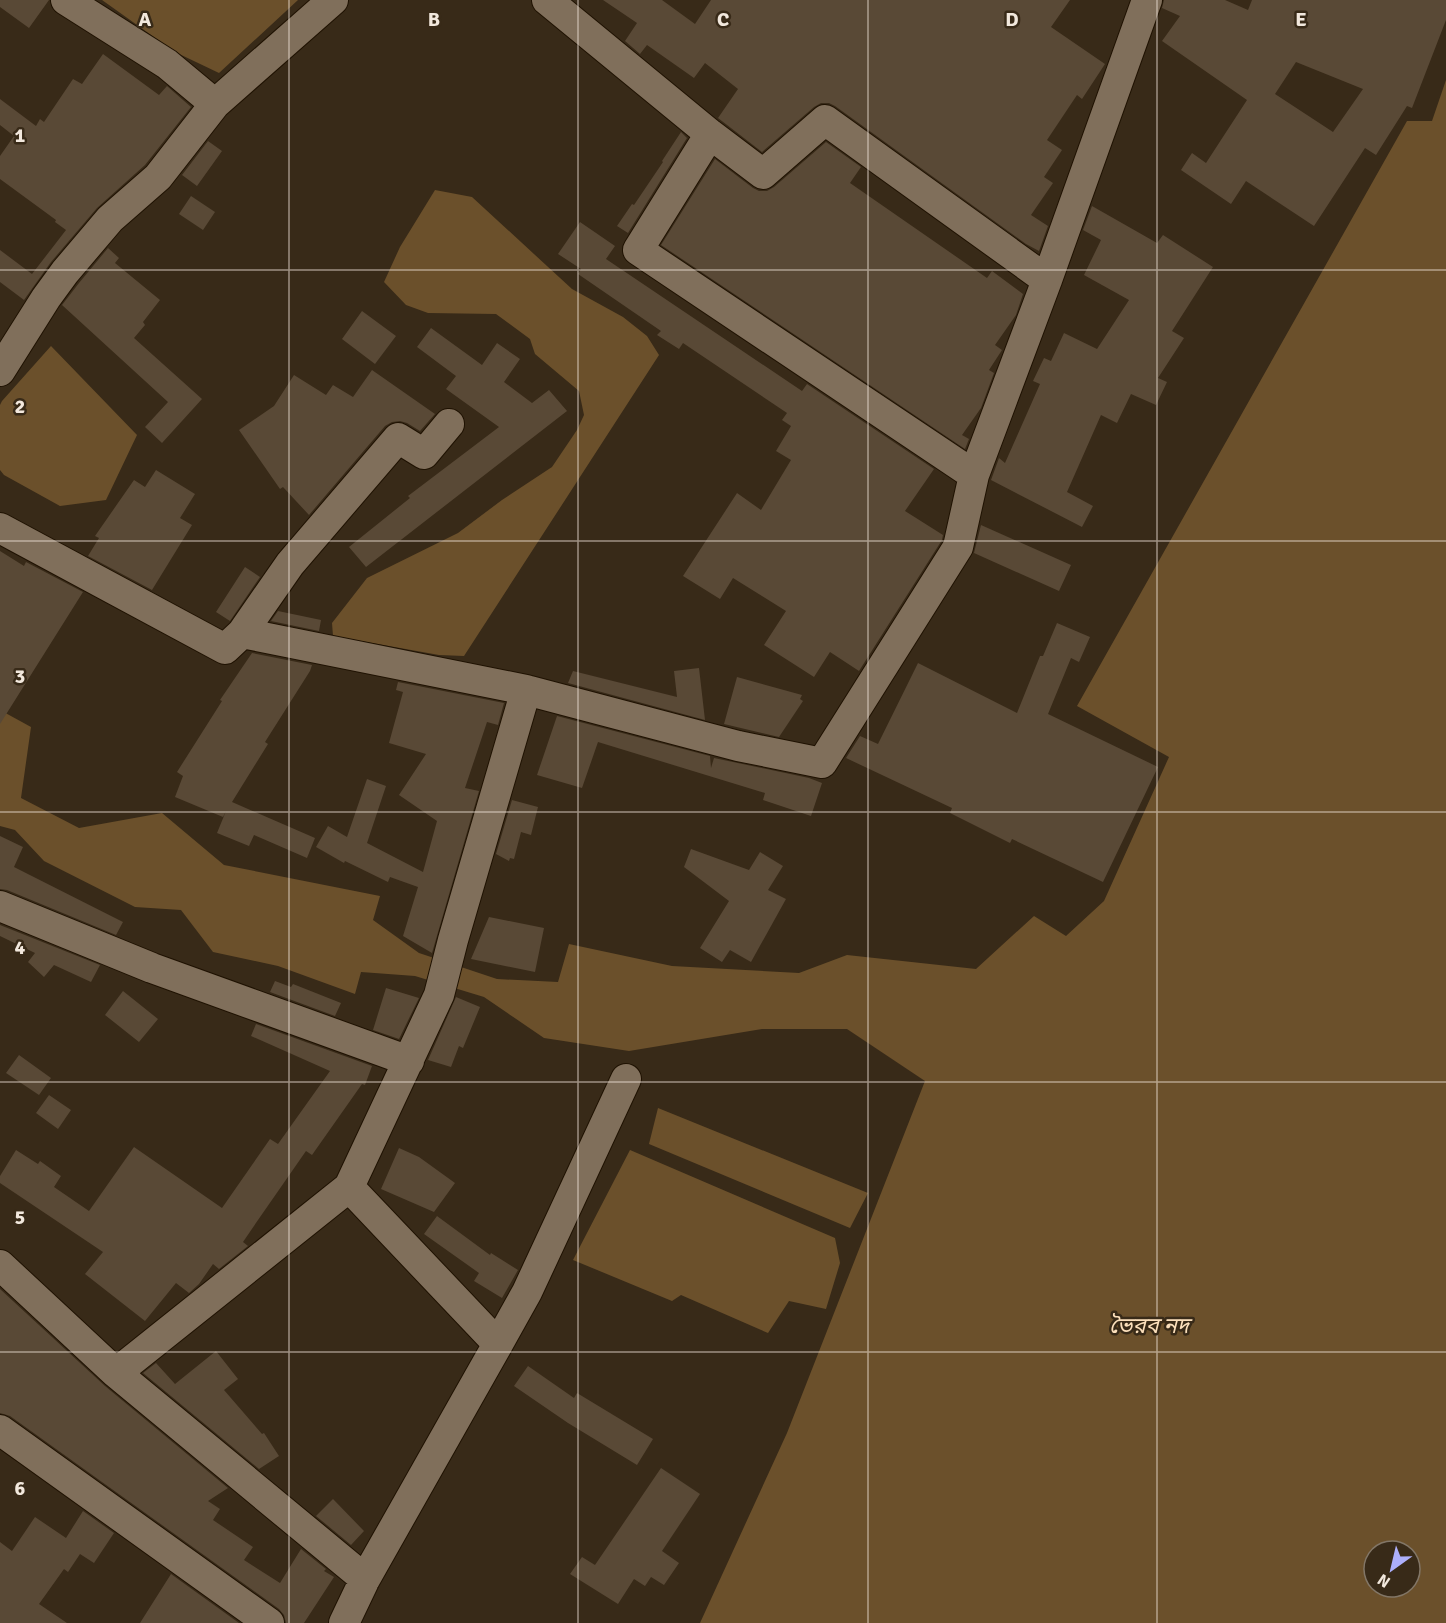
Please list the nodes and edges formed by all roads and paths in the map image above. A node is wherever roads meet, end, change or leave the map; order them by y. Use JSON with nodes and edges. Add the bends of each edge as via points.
{"nodes":[{"id":1,"x":66,"y":0,"type":"edge"},
{"id":2,"x":333,"y":0,"type":"edge"},
{"id":3,"x":548,"y":0,"type":"edge"},
{"id":4,"x":1147,"y":0,"type":"edge"},
{"id":5,"x":215,"y":104,"type":"junction"},
{"id":6,"x":711,"y":134,"type":"junction"},
{"id":7,"x":1047,"y":280,"type":"junction"},
{"id":8,"x":0,"y":371,"type":"edge"},
{"id":9,"x":449,"y":424,"type":"dead end"},
{"id":10,"x":974,"y":475,"type":"junction"},
{"id":11,"x":0,"y":528,"type":"edge"},
{"id":12,"x":242,"y":633,"type":"junction"},
{"id":13,"x":526,"y":690,"type":"junction"},
{"id":14,"x":0,"y":906,"type":"edge"},
{"id":15,"x":409,"y":1061,"type":"junction"},
{"id":16,"x":626,"y":1079,"type":"dead end"},
{"id":17,"x":349,"y":1187,"type":"junction"},
{"id":18,"x":0,"y":1265,"type":"edge"},
{"id":19,"x":498,"y":1344,"type":"junction"},
{"id":20,"x":116,"y":1372,"type":"junction"},
{"id":21,"x":0,"y":1430,"type":"edge"},
{"id":22,"x":365,"y":1579,"type":"junction"},
{"id":23,"x":269,"y":1623,"type":"edge"},
{"id":24,"x":344,"y":1623,"type":"edge"}],
"edges":[{"from":1,"to":5,"type":"street","via":[[167,64]]},
{"from":2,"to":5,"type":"street"},
{"from":3,"to":6,"type":"street"},
{"from":4,"to":7,"type":"street"},
{"from":5,"to":8,"type":"street","via":[[158,177],[110,219],[65,272]]},
{"from":6,"to":7,"type":"street","via":[[763,174],[825,120]]},
{"from":6,"to":10,"type":"street","via":[[638,250]]},
{"from":7,"to":10,"type":"street"},
{"from":9,"to":12,"type":"street","via":[[424,454],[398,438],[290,564]]},
{"from":10,"to":13,"type":"street","via":[[958,547],[822,763],[738,746]]},
{"from":11,"to":12,"type":"street","via":[[225,649]]},
{"from":12,"to":13,"type":"street"},
{"from":13,"to":15,"type":"street","via":[[439,995]]},
{"from":14,"to":15,"type":"street","via":[[152,968]]},
{"from":15,"to":17,"type":"street"},
{"from":16,"to":19,"type":"street","via":[[527,1292]]},
{"from":17,"to":19,"type":"street"},
{"from":17,"to":20,"type":"street"},
{"from":18,"to":20,"type":"street"},
{"from":19,"to":22,"type":"street"},
{"from":20,"to":22,"type":"street"},
{"from":21,"to":23,"type":"street"},
{"from":22,"to":24,"type":"street"}]}
